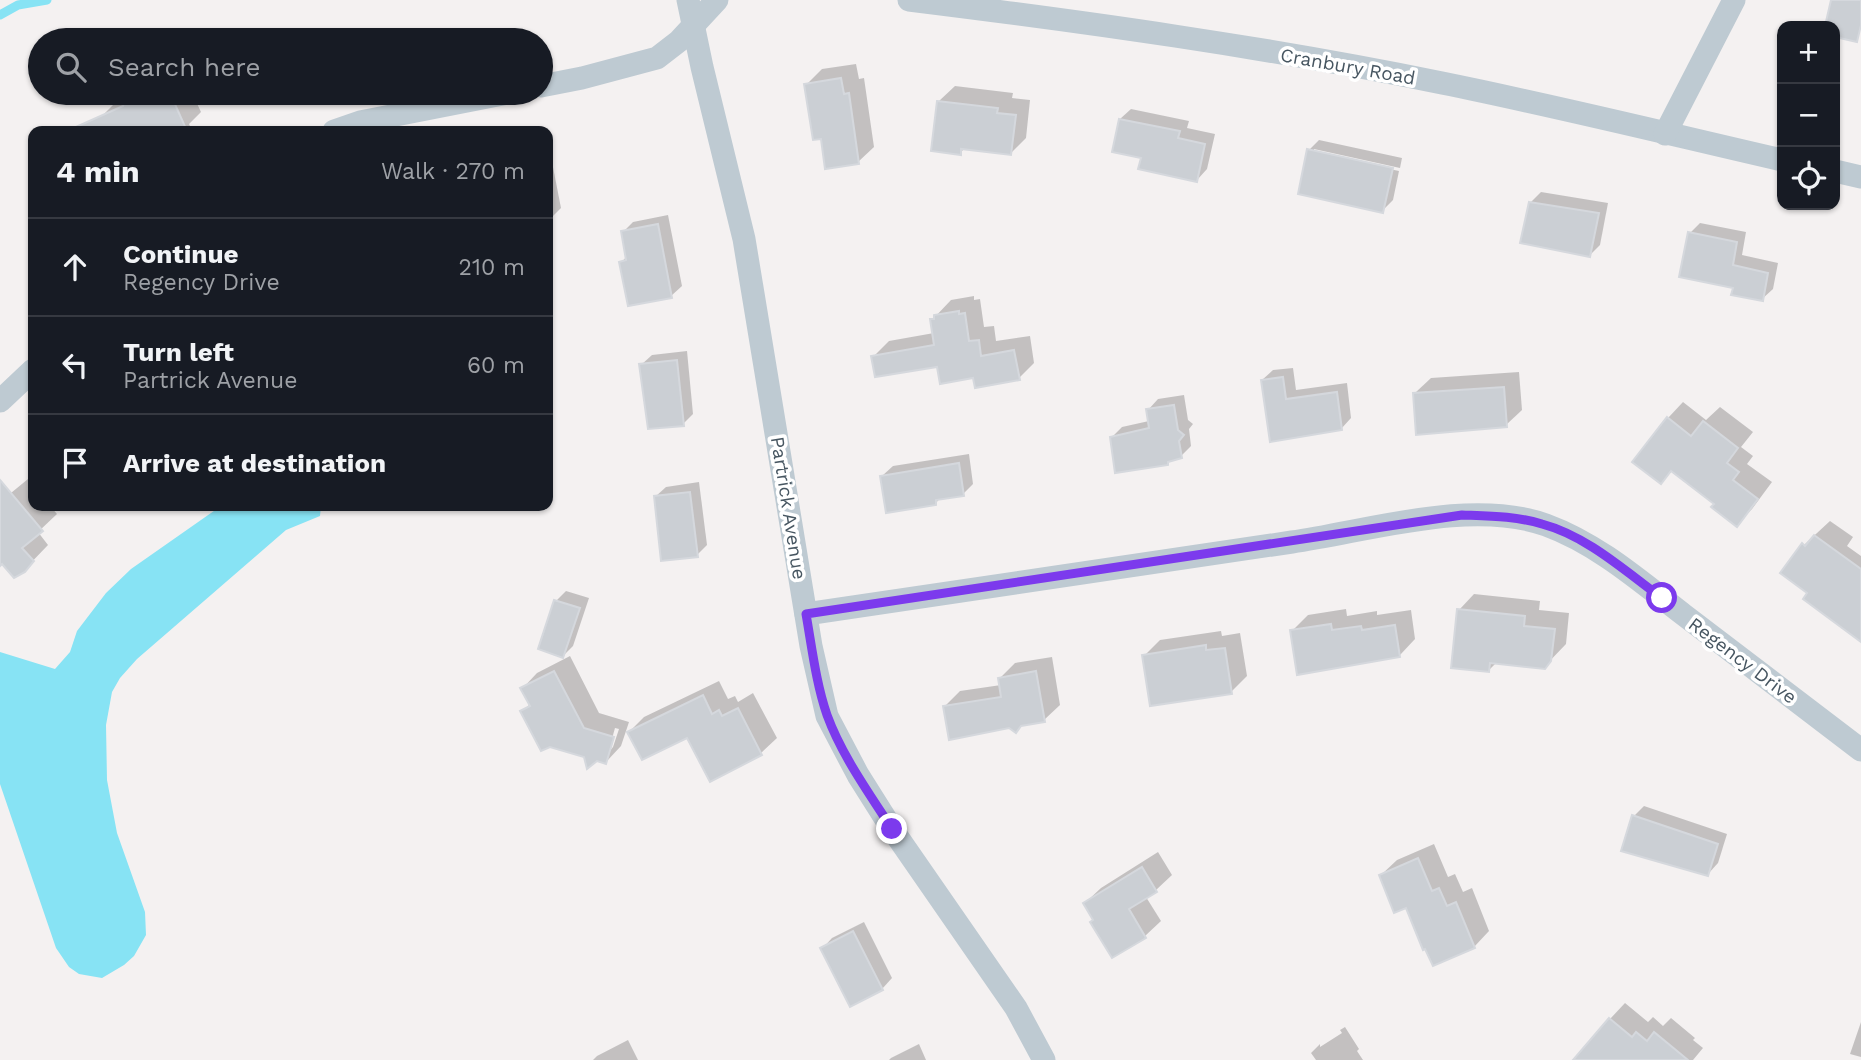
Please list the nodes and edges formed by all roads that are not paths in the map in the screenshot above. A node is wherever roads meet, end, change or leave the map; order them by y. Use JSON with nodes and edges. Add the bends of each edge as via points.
{"nodes":[{"id":1,"x":688,"y":0,"type":"edge"},
{"id":2,"x":717,"y":0,"type":"edge"},
{"id":3,"x":909,"y":0,"type":"edge"},
{"id":4,"x":1734,"y":0,"type":"edge"},
{"id":5,"x":693,"y":25,"type":"junction"},
{"id":6,"x":553,"y":84,"type":"edge"},
{"id":7,"x":447,"y":105,"type":"edge"},
{"id":8,"x":348,"y":126,"type":"edge"},
{"id":9,"x":1665,"y":134,"type":"junction"},
{"id":10,"x":1777,"y":159,"type":"edge"},
{"id":11,"x":1840,"y":172,"type":"edge"},
{"id":12,"x":1861,"y":177,"type":"edge"},
{"id":13,"x":28,"y":375,"type":"edge"},
{"id":14,"x":0,"y":401,"type":"edge"},
{"id":15,"x":806,"y":614,"type":"junction"},
{"id":16,"x":1861,"y":750,"type":"edge"},
{"id":17,"x":1044,"y":1060,"type":"edge"}],
"edges":[{"from":1,"to":5,"type":"street","name":"Partrick Avenue"},
{"from":2,"to":5,"type":"street"},
{"from":3,"to":9,"type":"street","name":"Cranbury Road","via":[[1334,62]]},
{"from":4,"to":9,"type":"street"},
{"from":5,"to":6,"type":"street","via":[[657,58]]},
{"from":5,"to":15,"type":"street","name":"Partrick Avenue","via":[[744,239]]},
{"from":7,"to":8,"type":"street"},
{"from":9,"to":10,"type":"street","name":"Cranbury Road"},
{"from":11,"to":12,"type":"street"},
{"from":13,"to":14,"type":"street"},
{"from":15,"to":16,"type":"street","name":"Regency Drive","via":[[1335,536],[1435,517],[1506,516],[1544,524],[1583,541]]},
{"from":15,"to":17,"type":"street","name":"Partrick Avenue","via":[[816,675],[839,740],[899,840],[1016,1008]]}]}
